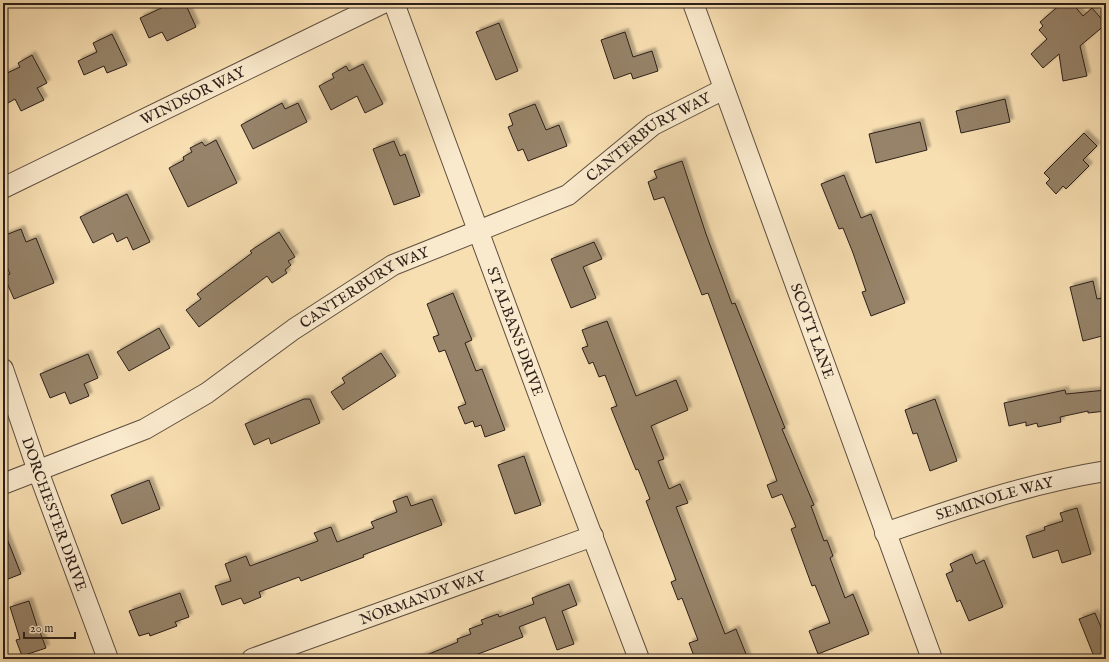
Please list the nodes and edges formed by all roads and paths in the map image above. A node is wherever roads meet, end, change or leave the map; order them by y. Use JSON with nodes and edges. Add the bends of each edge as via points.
{"nodes":[{"id":1,"x":383,"y":3,"type":"edge"},
{"id":2,"x":394,"y":3,"type":"edge"},
{"id":3,"x":693,"y":3,"type":"edge"},
{"id":4,"x":724,"y":89,"type":"junction"},
{"id":5,"x":3,"y":188,"type":"edge"},
{"id":6,"x":478,"y":231,"type":"junction"},
{"id":7,"x":3,"y":369,"type":"edge"},
{"id":8,"x":38,"y":471,"type":"junction"},
{"id":9,"x":1106,"y":471,"type":"edge"},
{"id":10,"x":3,"y":484,"type":"edge"},
{"id":11,"x":885,"y":533,"type":"junction"},
{"id":12,"x":593,"y":536,"type":"junction"},
{"id":13,"x":108,"y":659,"type":"edge"},
{"id":14,"x":252,"y":659,"type":"edge"},
{"id":15,"x":640,"y":659,"type":"edge"},
{"id":16,"x":932,"y":659,"type":"edge"}],
"edges":[{"from":1,"to":5,"type":"street","name":"WINDSOR WAY"},
{"from":2,"to":6,"type":"street","name":"ST ALBANS DRIVE"},
{"from":3,"to":4,"type":"street","name":"SCOTT LANE"},
{"from":4,"to":6,"type":"street","name":"CANTERBURY WAY","via":[[653,126],[568,195]]},
{"from":4,"to":11,"type":"street","name":"SCOTT LANE"},
{"from":6,"to":8,"type":"street","name":"CANTERBURY WAY","via":[[393,265],[294,329],[207,393],[145,429]]},
{"from":6,"to":12,"type":"street","name":"ST ALBANS DRIVE"},
{"from":7,"to":8,"type":"street","name":"DORCHESTER DRIVE"},
{"from":8,"to":10,"type":"street","name":"CANTERBURY WAY"},
{"from":8,"to":13,"type":"street","name":"DORCHESTER DRIVE"},
{"from":9,"to":11,"type":"street","name":"SEMINOLE WAY","via":[[1005,494]]},
{"from":11,"to":16,"type":"street","name":"SCOTT LANE"},
{"from":12,"to":14,"type":"street","name":"NORMANDY WAY"},
{"from":12,"to":15,"type":"street","name":"ST ALBANS DRIVE"}]}
